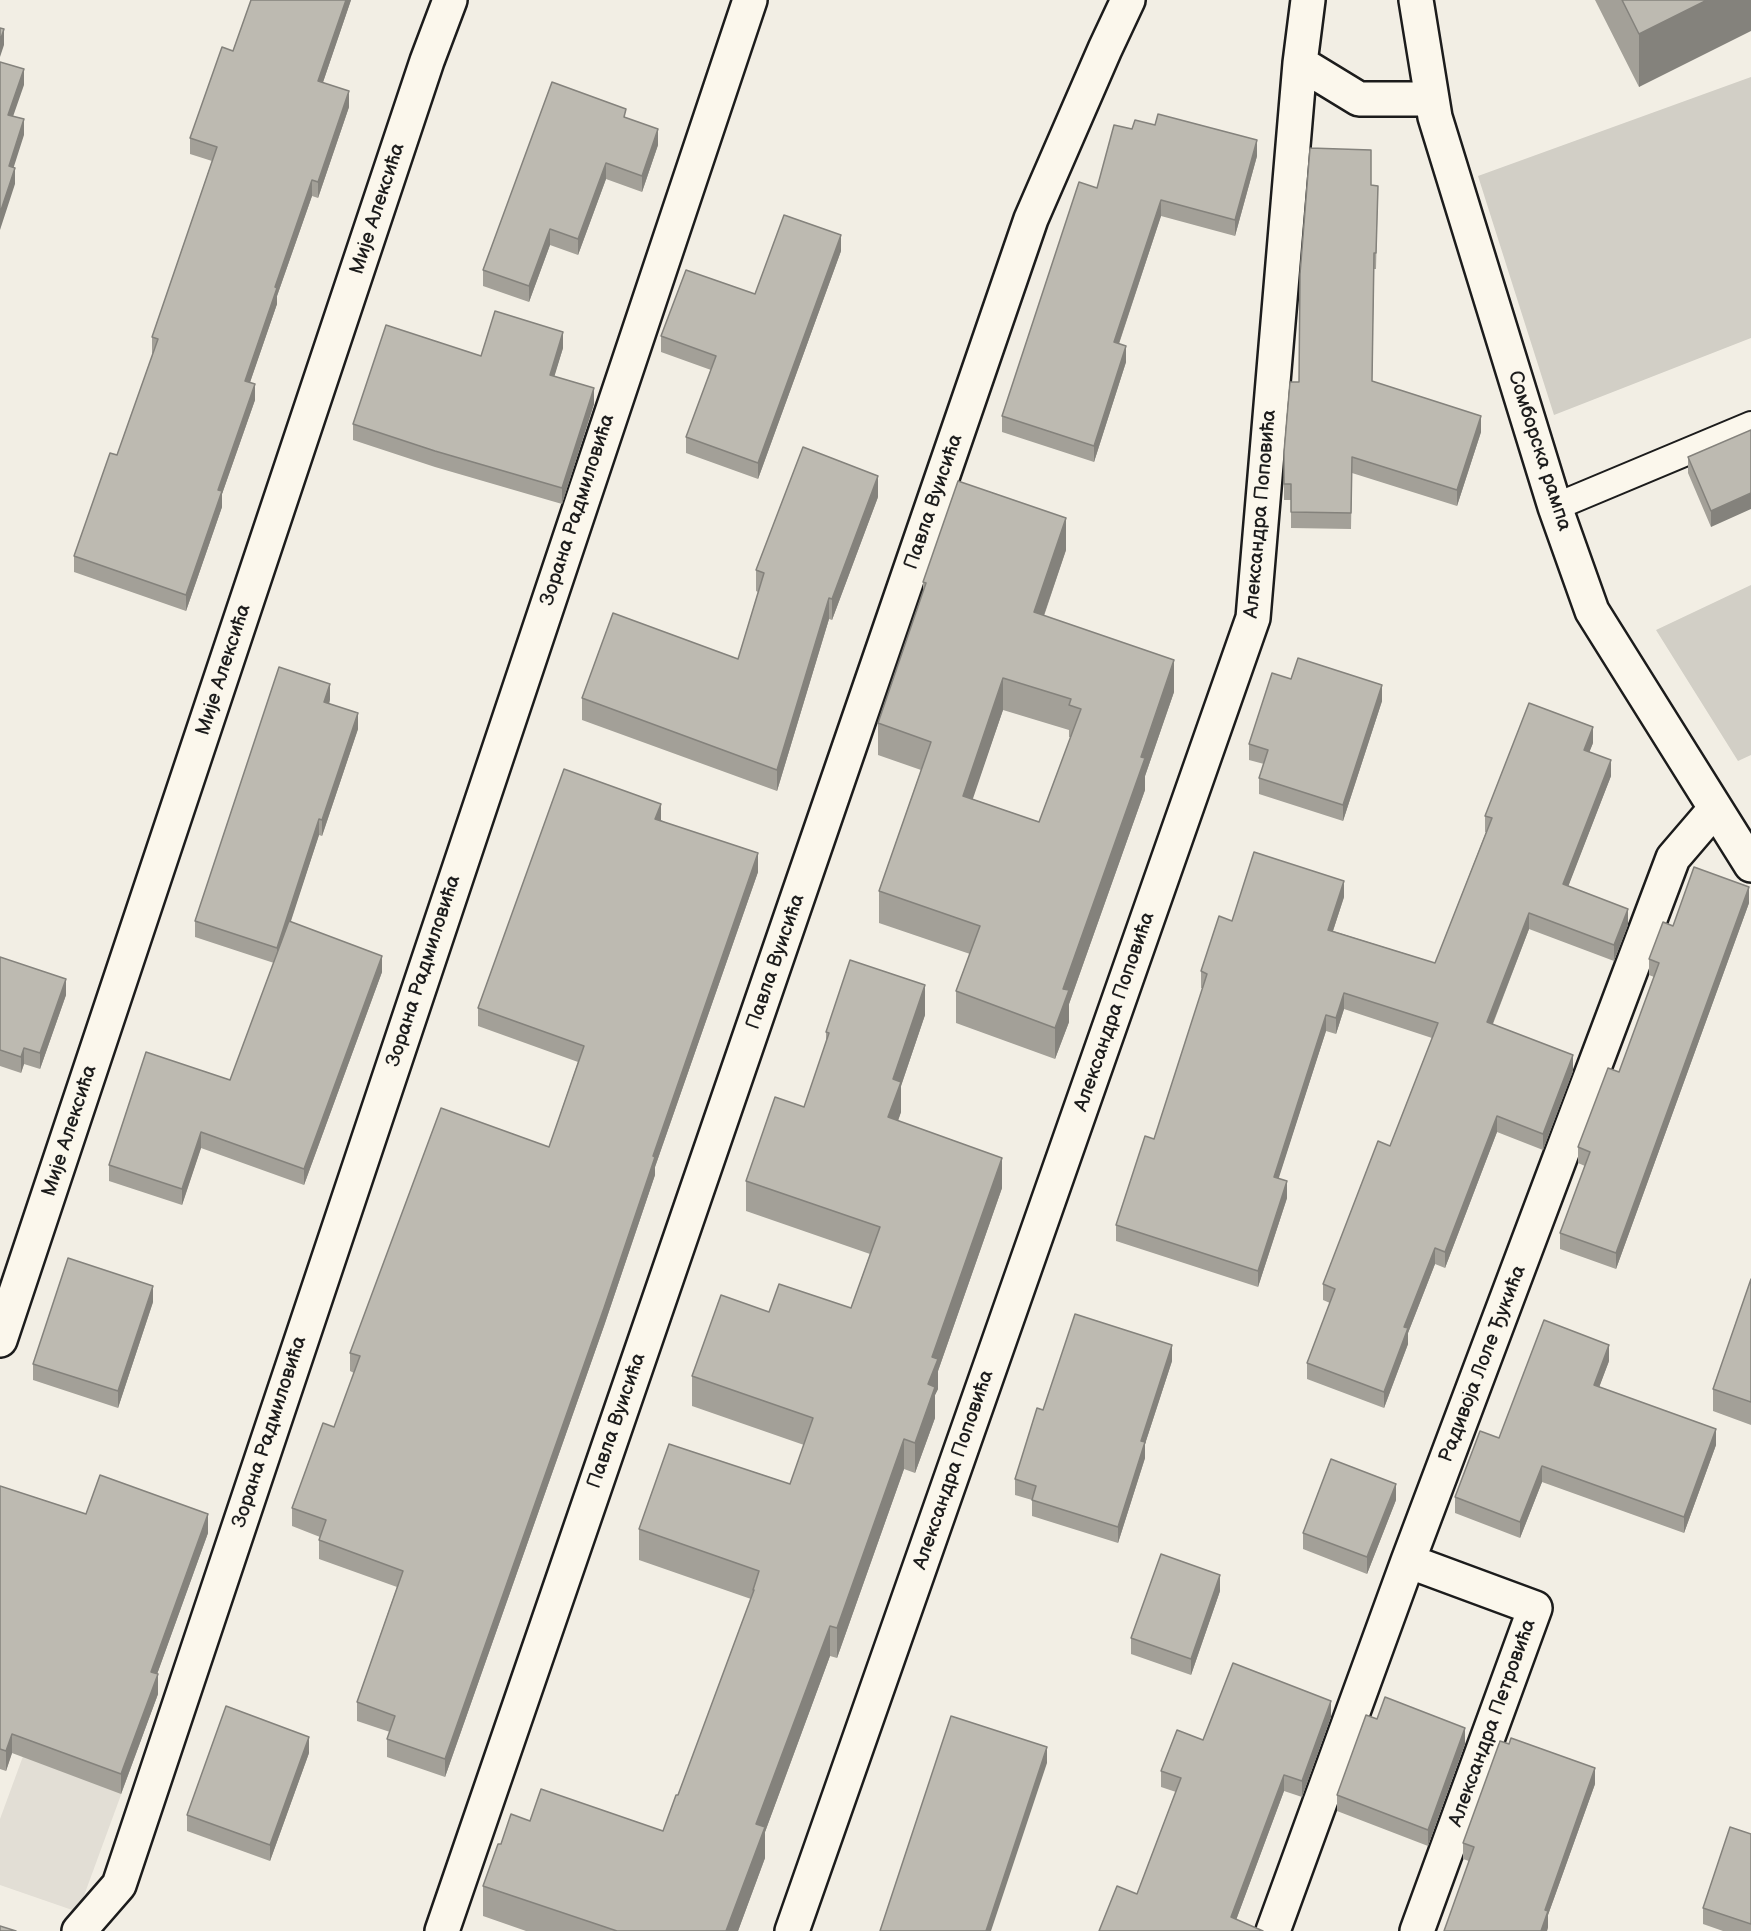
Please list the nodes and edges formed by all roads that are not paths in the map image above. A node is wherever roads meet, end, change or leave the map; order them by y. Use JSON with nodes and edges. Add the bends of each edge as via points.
{"nodes":[{"id":1,"x":450,"y":0,"type":"edge"},
{"id":2,"x":750,"y":0,"type":"edge"},
{"id":3,"x":1128,"y":0,"type":"edge"},
{"id":4,"x":1308,"y":0,"type":"edge"},
{"id":5,"x":1416,"y":0,"type":"edge"},
{"id":6,"x":1300,"y":63,"type":"junction"},
{"id":7,"x":1432,"y":99,"type":"junction"},
{"id":8,"x":1751,"y":425,"type":"edge"},
{"id":9,"x":1555,"y":507,"type":"junction"},
{"id":10,"x":1715,"y":809,"type":"junction"},
{"id":11,"x":1751,"y":865,"type":"edge"},
{"id":12,"x":0,"y":1340,"type":"edge"},
{"id":13,"x":1408,"y":1561,"type":"junction"},
{"id":14,"x":79,"y":1931,"type":"edge"},
{"id":15,"x":442,"y":1931,"type":"edge"},
{"id":16,"x":792,"y":1931,"type":"edge"},
{"id":17,"x":1273,"y":1931,"type":"edge"},
{"id":18,"x":1417,"y":1931,"type":"edge"}],
"edges":[{"from":1,"to":12,"type":"street","name":"Мије Алексића"},
{"from":2,"to":14,"type":"street","name":"Зорана Радмиловића","via":[[118,1885]]},
{"from":3,"to":15,"type":"street","name":"Павла Вуисића","via":[[1031,219]]},
{"from":4,"to":6,"type":"street","name":"Александра Поповића"},
{"from":5,"to":7,"type":"street","name":"Сомборска рампа"},
{"from":6,"to":7,"type":"street","via":[[1359,99]]},
{"from":6,"to":16,"type":"street","name":"Александра Поповића","via":[[1253,618]]},
{"from":7,"to":9,"type":"street","name":"Сомборска рампа"},
{"from":8,"to":9,"type":"lane"},
{"from":9,"to":10,"type":"street","name":"Сомборска рампа","via":[[1592,611]]},
{"from":10,"to":11,"type":"street","name":"Сомборска рампа"},
{"from":10,"to":13,"type":"street","name":"Радивоја Лоле Ђукића","via":[[1673,858]]},
{"from":13,"to":17,"type":"street","name":"Радивоја Лоле Ђукића"},
{"from":13,"to":18,"type":"street","name":"Александра Петровића","via":[[1535,1608]]}]}
